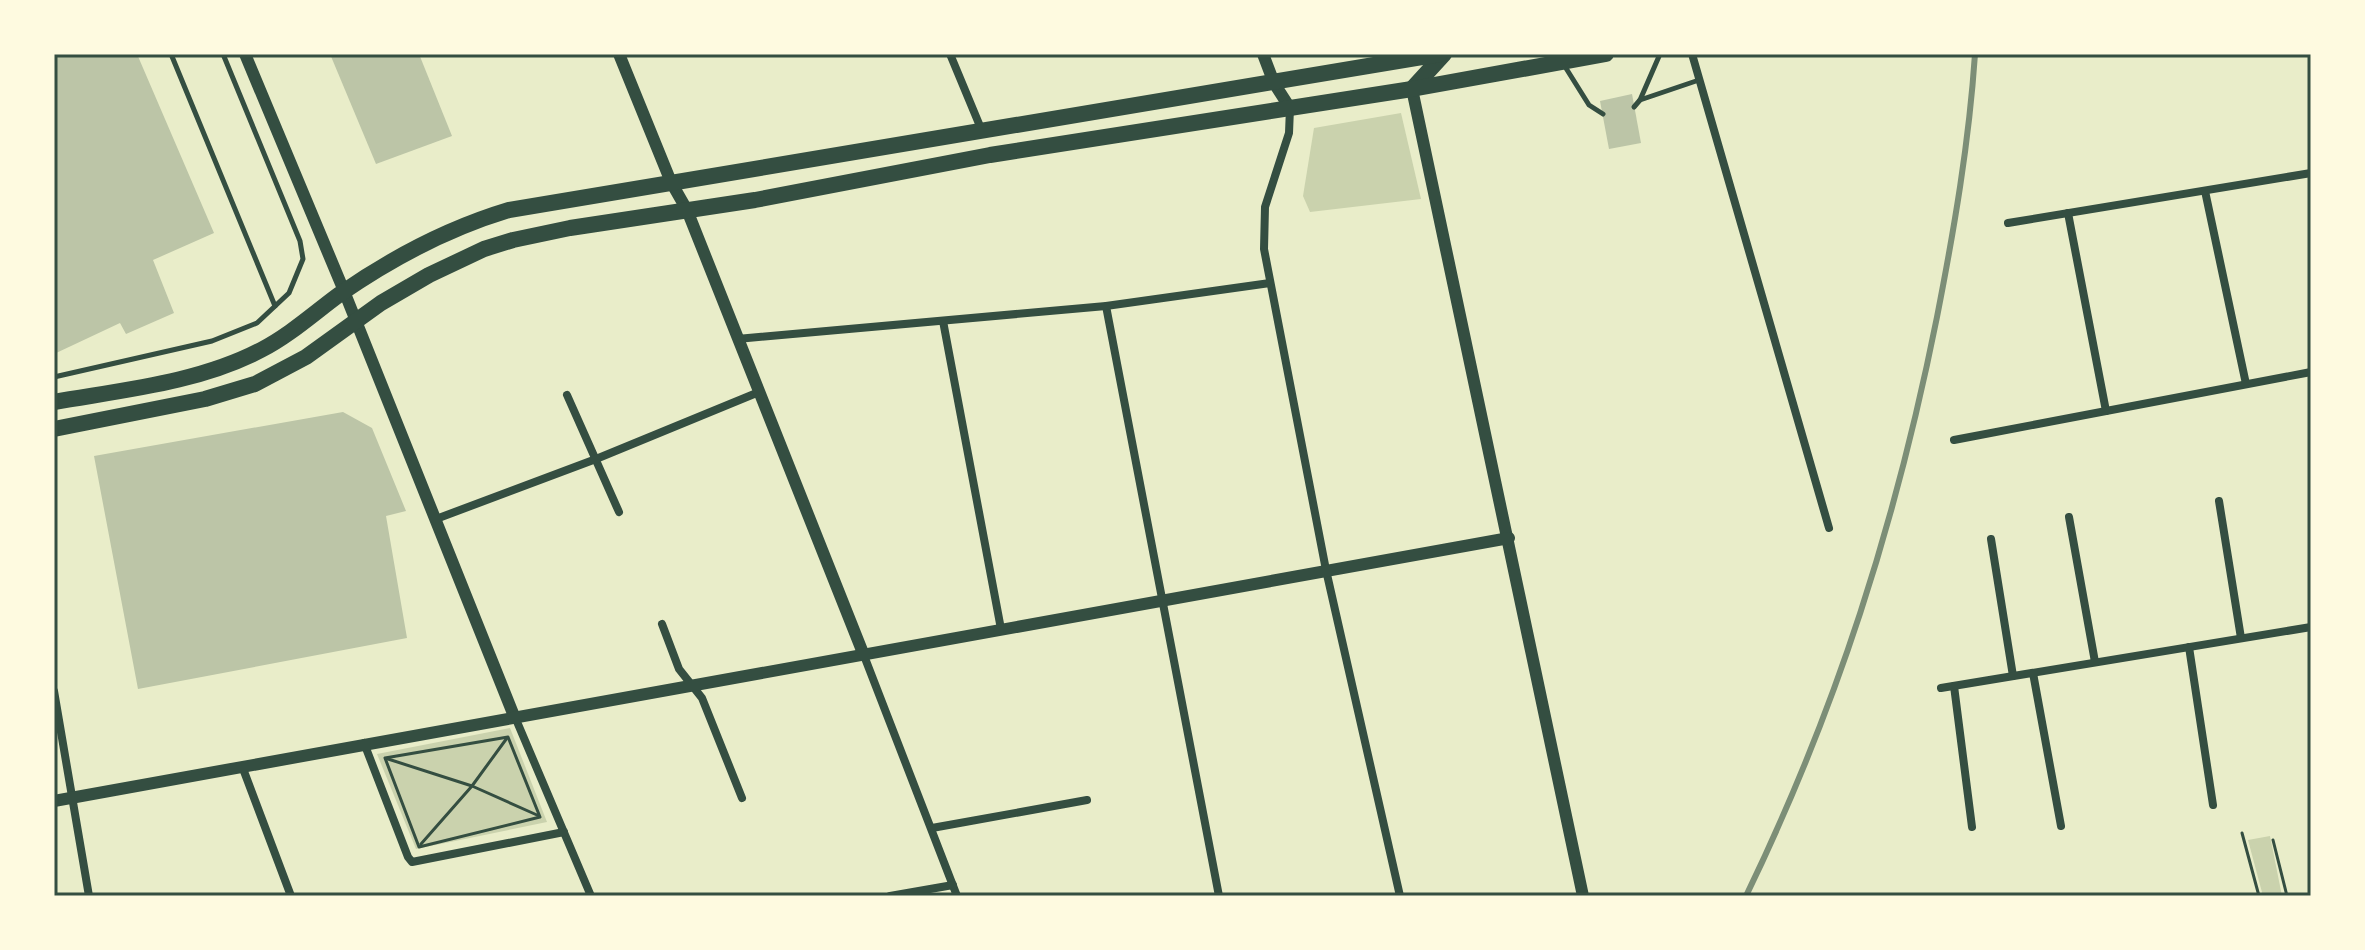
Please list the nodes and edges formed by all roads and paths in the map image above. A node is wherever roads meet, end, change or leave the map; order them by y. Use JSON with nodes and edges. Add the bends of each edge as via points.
{"nodes":[{"id":1,"x":171,"y":54,"type":"edge"},
{"id":2,"x":223,"y":54,"type":"edge"},
{"id":3,"x":245,"y":54,"type":"edge"},
{"id":4,"x":619,"y":54,"type":"edge"},
{"id":5,"x":950,"y":54,"type":"edge"},
{"id":6,"x":1263,"y":54,"type":"edge"},
{"id":7,"x":1442,"y":54,"type":"edge"},
{"id":8,"x":1606,"y":54,"type":"edge"},
{"id":9,"x":1660,"y":54,"type":"edge"},
{"id":10,"x":1692,"y":54,"type":"edge"},
{"id":11,"x":1561,"y":61,"type":"junction"},
{"id":12,"x":1699,"y":80,"type":"junction"},
{"id":13,"x":1274,"y":83,"type":"junction"},
{"id":14,"x":1412,"y":89,"type":"junction"},
{"id":15,"x":1640,"y":100,"type":"junction"},
{"id":16,"x":1634,"y":107,"type":"dead end"},
{"id":17,"x":1290,"y":108,"type":"junction"},
{"id":18,"x":1603,"y":114,"type":"dead end"},
{"id":19,"x":982,"y":131,"type":"junction"},
{"id":20,"x":2311,"y":173,"type":"edge"},
{"id":21,"x":671,"y":182,"type":"junction"},
{"id":22,"x":2205,"y":191,"type":"junction"},
{"id":23,"x":687,"y":210,"type":"junction"},
{"id":24,"x":2068,"y":213,"type":"junction"},
{"id":25,"x":2008,"y":223,"type":"dead end"},
{"id":26,"x":1270,"y":283,"type":"junction"},
{"id":27,"x":344,"y":291,"type":"junction"},
{"id":28,"x":275,"y":306,"type":"junction"},
{"id":29,"x":1106,"y":306,"type":"junction"},
{"id":30,"x":943,"y":321,"type":"junction"},
{"id":31,"x":356,"y":322,"type":"junction"},
{"id":32,"x":737,"y":339,"type":"junction"},
{"id":33,"x":2311,"y":372,"type":"edge"},
{"id":34,"x":54,"y":377,"type":"edge"},
{"id":35,"x":2246,"y":384,"type":"junction"},
{"id":36,"x":759,"y":392,"type":"junction"},
{"id":37,"x":567,"y":395,"type":"dead end"},
{"id":38,"x":54,"y":402,"type":"edge"},
{"id":39,"x":2106,"y":411,"type":"junction"},
{"id":40,"x":54,"y":429,"type":"edge"},
{"id":41,"x":1954,"y":440,"type":"dead end"},
{"id":42,"x":596,"y":459,"type":"junction"},
{"id":43,"x":2219,"y":501,"type":"dead end"},
{"id":44,"x":619,"y":512,"type":"dead end"},
{"id":45,"x":2069,"y":517,"type":"dead end"},
{"id":46,"x":436,"y":519,"type":"junction"},
{"id":47,"x":1829,"y":528,"type":"dead end"},
{"id":48,"x":1509,"y":538,"type":"junction"},
{"id":49,"x":1991,"y":539,"type":"dead end"},
{"id":50,"x":1326,"y":570,"type":"junction"},
{"id":51,"x":1162,"y":600,"type":"junction"},
{"id":52,"x":662,"y":624,"type":"dead end"},
{"id":53,"x":2311,"y":627,"type":"edge"},
{"id":54,"x":1001,"y":629,"type":"junction"},
{"id":55,"x":2241,"y":638,"type":"junction"},
{"id":56,"x":2189,"y":647,"type":"junction"},
{"id":57,"x":863,"y":653,"type":"junction"},
{"id":58,"x":2095,"y":662,"type":"junction"},
{"id":59,"x":2033,"y":673,"type":"junction"},
{"id":60,"x":2013,"y":676,"type":"junction"},
{"id":61,"x":689,"y":685,"type":"junction"},
{"id":62,"x":1954,"y":686,"type":"junction"},
{"id":63,"x":1941,"y":688,"type":"dead end"},
{"id":64,"x":54,"y":691,"type":"edge"},
{"id":65,"x":514,"y":716,"type":"junction"},
{"id":66,"x":508,"y":737,"type":"junction"},
{"id":67,"x":364,"y":743,"type":"junction"},
{"id":68,"x":385,"y":758,"type":"junction"},
{"id":69,"x":242,"y":766,"type":"junction"},
{"id":70,"x":472,"y":786,"type":"junction"},
{"id":71,"x":73,"y":797,"type":"junction"},
{"id":72,"x":742,"y":798,"type":"dead end"},
{"id":73,"x":1087,"y":800,"type":"dead end"},
{"id":74,"x":54,"y":801,"type":"edge"},
{"id":75,"x":2213,"y":805,"type":"dead end"},
{"id":76,"x":557,"y":816,"type":"junction"},
{"id":77,"x":540,"y":817,"type":"junction"},
{"id":78,"x":2061,"y":826,"type":"dead end"},
{"id":79,"x":1972,"y":827,"type":"dead end"},
{"id":80,"x":932,"y":828,"type":"junction"},
{"id":81,"x":564,"y":832,"type":"junction"},
{"id":82,"x":2242,"y":833,"type":"dead end"},
{"id":83,"x":2273,"y":840,"type":"dead end"},
{"id":84,"x":419,"y":847,"type":"junction"},
{"id":85,"x":953,"y":885,"type":"junction"},
{"id":86,"x":89,"y":896,"type":"edge"},
{"id":87,"x":291,"y":896,"type":"edge"},
{"id":88,"x":591,"y":896,"type":"edge"},
{"id":89,"x":890,"y":896,"type":"edge"},
{"id":90,"x":957,"y":896,"type":"edge"},
{"id":91,"x":1219,"y":896,"type":"edge"},
{"id":92,"x":1400,"y":896,"type":"edge"},
{"id":93,"x":1583,"y":896,"type":"edge"},
{"id":94,"x":2259,"y":896,"type":"edge"},
{"id":95,"x":2287,"y":896,"type":"edge"}],
"edges":[{"from":1,"to":28,"type":"lane"},
{"from":2,"to":28,"type":"lane","via":[[300,241],[303,259],[289,293]]},
{"from":3,"to":27,"type":"street"},
{"from":4,"to":21,"type":"street"},
{"from":5,"to":19,"type":"street"},
{"from":6,"to":13,"type":"street"},
{"from":7,"to":13,"type":"main road"},
{"from":7,"to":14,"type":"main road"},
{"from":8,"to":11,"type":"main road"},
{"from":9,"to":15,"type":"lane"},
{"from":10,"to":12,"type":"street"},
{"from":11,"to":14,"type":"main road"},
{"from":11,"to":18,"type":"lane","via":[[1589,105]]},
{"from":12,"to":15,"type":"lane"},
{"from":12,"to":47,"type":"street"},
{"from":13,"to":17,"type":"street"},
{"from":13,"to":19,"type":"main road"},
{"from":14,"to":17,"type":"main road"},
{"from":14,"to":48,"type":"street"},
{"from":15,"to":16,"type":"lane"},
{"from":17,"to":23,"type":"main road"},
{"from":17,"to":26,"type":"street","via":[[1289,133],[1263,220]]},
{"from":19,"to":21,"type":"main road"},
{"from":20,"to":22,"type":"street"},
{"from":21,"to":23,"type":"street"},
{"from":21,"to":27,"type":"main road","via":[[488,216],[419,247]]},
{"from":22,"to":24,"type":"street"},
{"from":22,"to":35,"type":"street"},
{"from":23,"to":31,"type":"main road","via":[[541,233],[484,249],[402,290]]},
{"from":23,"to":32,"type":"street"},
{"from":24,"to":25,"type":"street"},
{"from":24,"to":39,"type":"street"},
{"from":26,"to":29,"type":"street"},
{"from":26,"to":50,"type":"street"},
{"from":27,"to":31,"type":"street"},
{"from":27,"to":38,"type":"main road","via":[[281,339],[220,368]]},
{"from":28,"to":34,"type":"lane","via":[[257,323],[212,341]]},
{"from":29,"to":30,"type":"street"},
{"from":29,"to":51,"type":"street"},
{"from":30,"to":32,"type":"street"},
{"from":30,"to":54,"type":"street"},
{"from":31,"to":40,"type":"main road","via":[[282,371],[230,392]]},
{"from":31,"to":46,"type":"street"},
{"from":32,"to":36,"type":"street"},
{"from":33,"to":35,"type":"street"},
{"from":35,"to":39,"type":"street"},
{"from":36,"to":42,"type":"street"},
{"from":36,"to":57,"type":"street"},
{"from":37,"to":42,"type":"street"},
{"from":39,"to":41,"type":"street"},
{"from":42,"to":44,"type":"street"},
{"from":42,"to":46,"type":"street"},
{"from":43,"to":55,"type":"street"},
{"from":45,"to":58,"type":"street"},
{"from":46,"to":65,"type":"street"},
{"from":48,"to":50,"type":"street"},
{"from":48,"to":93,"type":"street"},
{"from":49,"to":60,"type":"street"},
{"from":50,"to":51,"type":"street"},
{"from":50,"to":92,"type":"street"},
{"from":51,"to":54,"type":"street"},
{"from":51,"to":91,"type":"street"},
{"from":52,"to":61,"type":"street"},
{"from":53,"to":55,"type":"street"},
{"from":54,"to":57,"type":"street"},
{"from":55,"to":56,"type":"street"},
{"from":56,"to":58,"type":"street"},
{"from":56,"to":75,"type":"street"},
{"from":57,"to":61,"type":"street"},
{"from":57,"to":80,"type":"street"},
{"from":58,"to":59,"type":"street"},
{"from":59,"to":60,"type":"street"},
{"from":59,"to":78,"type":"street"},
{"from":60,"to":62,"type":"street"},
{"from":61,"to":65,"type":"street"},
{"from":61,"to":72,"type":"street","via":[[702,698]]},
{"from":62,"to":63,"type":"street"},
{"from":62,"to":79,"type":"street"},
{"from":64,"to":71,"type":"street"},
{"from":65,"to":67,"type":"street"},
{"from":65,"to":76,"type":"street"},
{"from":66,"to":68,"type":"path"},
{"from":66,"to":70,"type":"path"},
{"from":66,"to":77,"type":"path"},
{"from":67,"to":69,"type":"street"},
{"from":67,"to":81,"type":"street","via":[[412,862]]},
{"from":68,"to":70,"type":"path"},
{"from":68,"to":84,"type":"path"},
{"from":69,"to":71,"type":"street"},
{"from":69,"to":87,"type":"street"},
{"from":70,"to":77,"type":"path"},
{"from":70,"to":84,"type":"path"},
{"from":71,"to":74,"type":"street"},
{"from":71,"to":86,"type":"street"},
{"from":73,"to":80,"type":"street"},
{"from":76,"to":77,"type":"path"},
{"from":76,"to":81,"type":"street"},
{"from":77,"to":84,"type":"path"},
{"from":80,"to":85,"type":"street"},
{"from":81,"to":88,"type":"street"},
{"from":82,"to":94,"type":"path"},
{"from":83,"to":95,"type":"path"},
{"from":85,"to":89,"type":"street"},
{"from":85,"to":90,"type":"street"}]}
